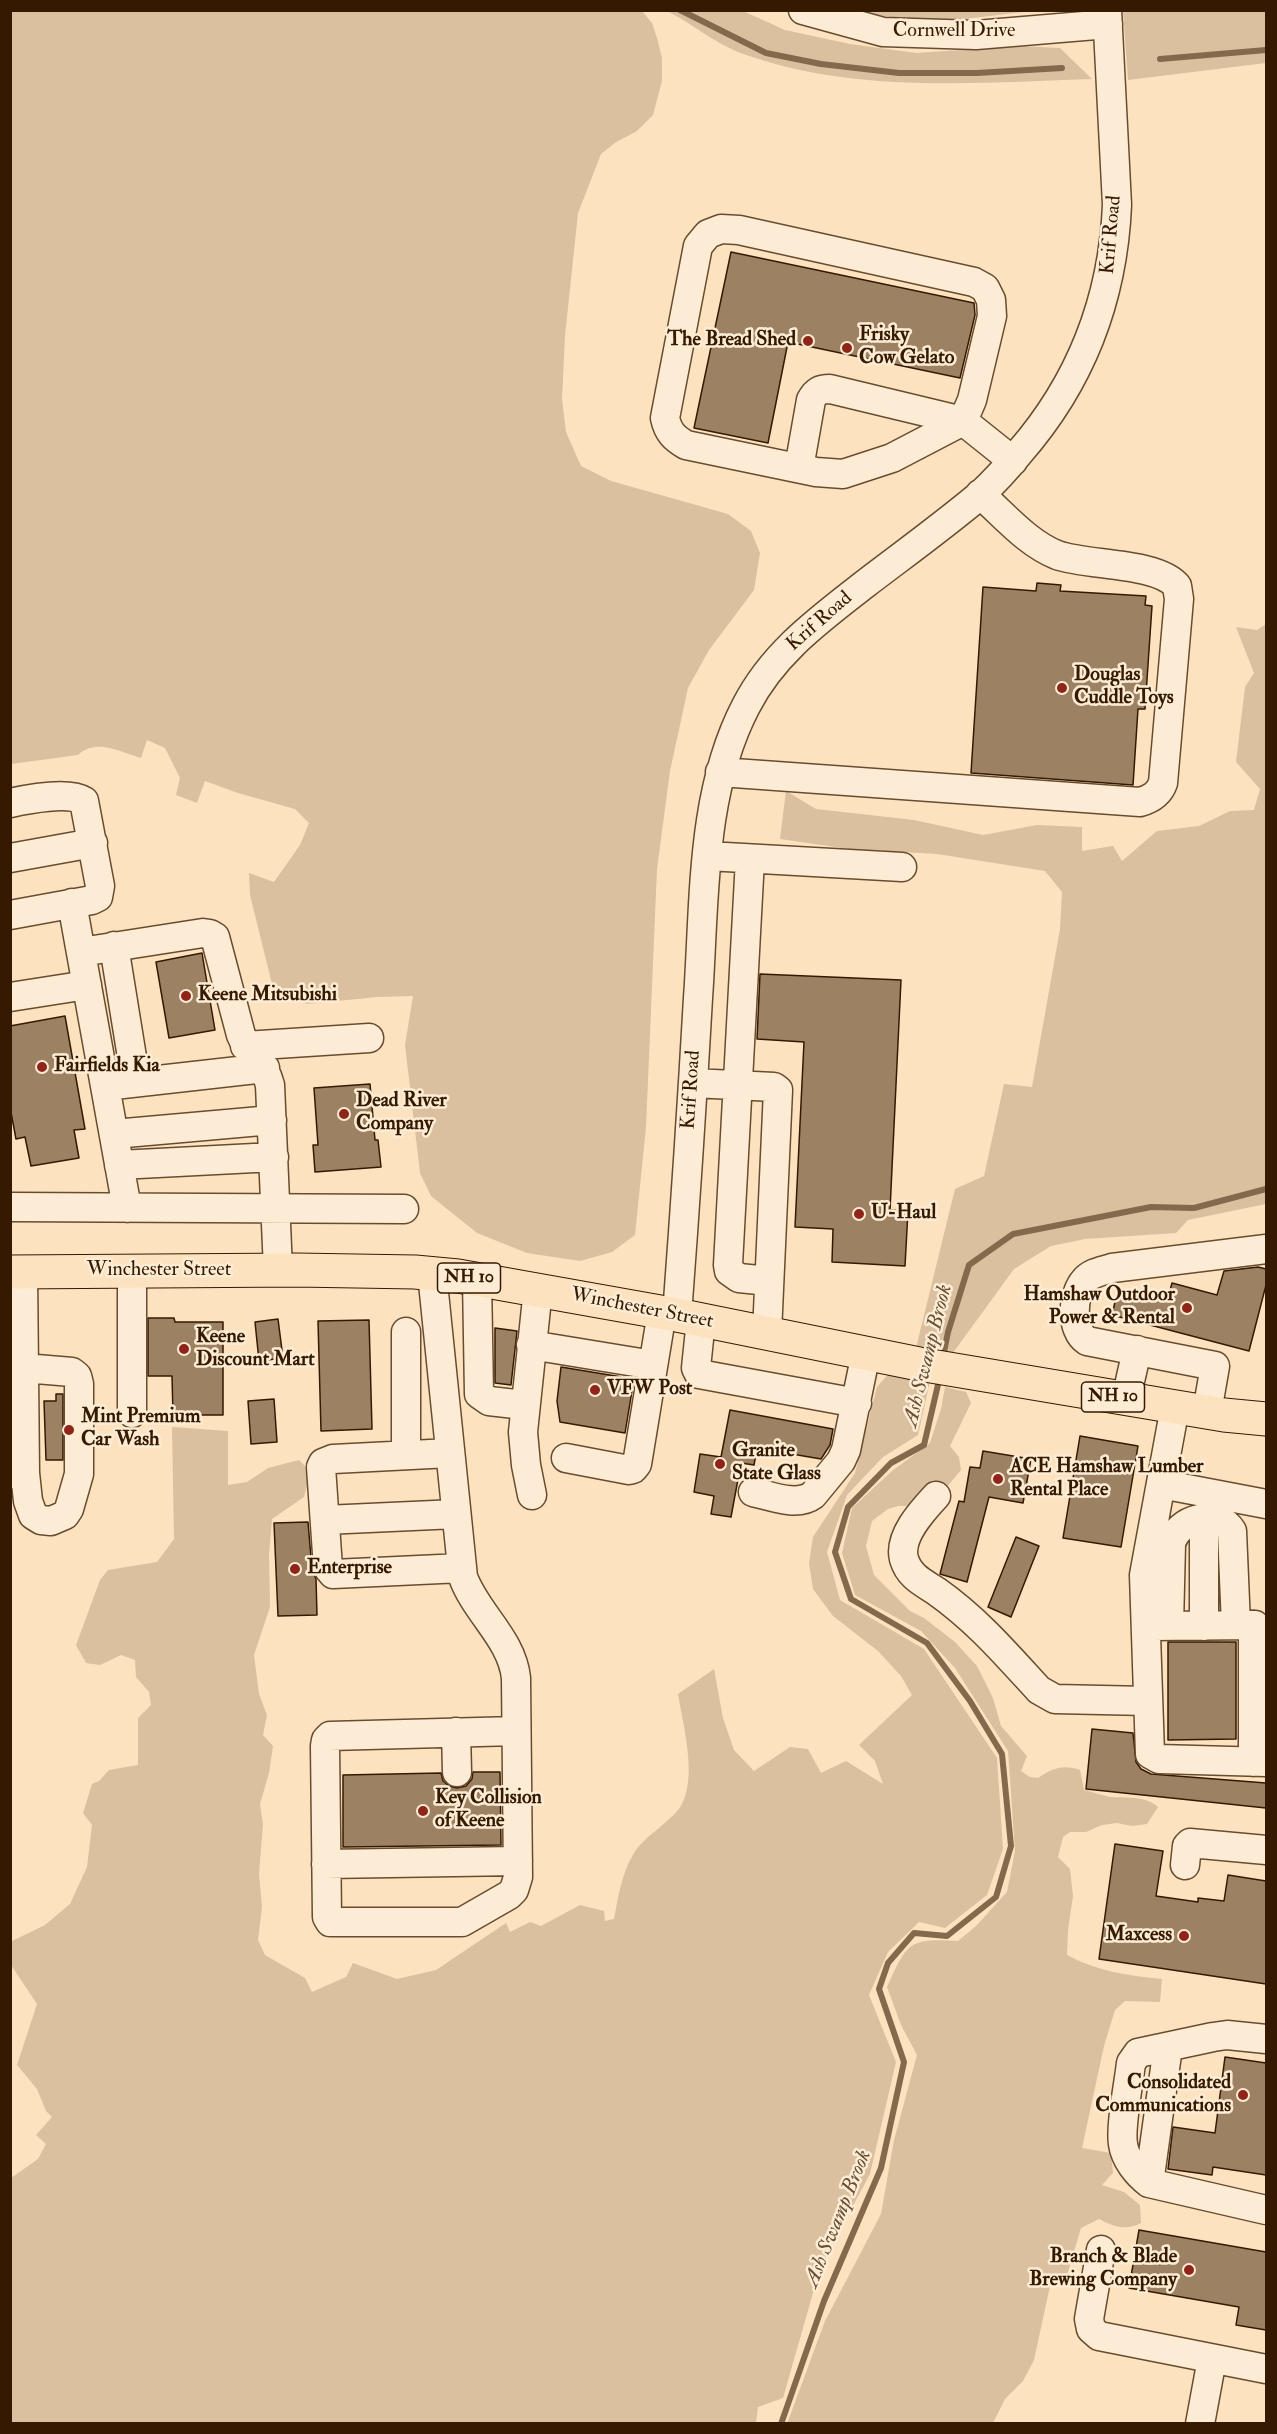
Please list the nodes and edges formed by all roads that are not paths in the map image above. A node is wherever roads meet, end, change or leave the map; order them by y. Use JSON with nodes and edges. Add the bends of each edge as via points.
{"nodes":[{"id":1,"x":803,"y":10,"type":"edge"},
{"id":2,"x":1107,"y":17,"type":"edge"},
{"id":3,"x":963,"y":421,"type":"junction"},
{"id":4,"x":1013,"y":461,"type":"junction"},
{"id":5,"x":799,"y":468,"type":"junction"},
{"id":6,"x":981,"y":494,"type":"junction"},
{"id":7,"x":720,"y":772,"type":"junction"},
{"id":8,"x":10,"y":803,"type":"edge"},
{"id":9,"x":93,"y":843,"type":"junction"},
{"id":10,"x":708,"y":856,"type":"junction"},
{"id":11,"x":10,"y":858,"type":"edge"},
{"id":12,"x":750,"y":859,"type":"junction"},
{"id":13,"x":902,"y":867,"type":"dead end"},
{"id":14,"x":72,"y":903,"type":"junction"},
{"id":15,"x":10,"y":915,"type":"edge"},
{"id":16,"x":114,"y":946,"type":"junction"},
{"id":17,"x":81,"y":951,"type":"junction"},
{"id":18,"x":87,"y":985,"type":"junction"},
{"id":19,"x":10,"y":997,"type":"edge"},
{"id":20,"x":369,"y":1038,"type":"dead end"},
{"id":21,"x":245,"y":1046,"type":"junction"},
{"id":22,"x":265,"y":1068,"type":"junction"},
{"id":23,"x":136,"y":1082,"type":"junction"},
{"id":24,"x":693,"y":1083,"type":"junction"},
{"id":25,"x":105,"y":1086,"type":"junction"},
{"id":26,"x":738,"y":1086,"type":"junction"},
{"id":27,"x":272,"y":1120,"type":"junction"},
{"id":28,"x":114,"y":1134,"type":"junction"},
{"id":29,"x":274,"y":1157,"type":"junction"},
{"id":30,"x":688,"y":1160,"type":"junction"},
{"id":31,"x":734,"y":1163,"type":"junction"},
{"id":32,"x":119,"y":1165,"type":"junction"},
{"id":33,"x":775,"y":1166,"type":"junction"},
{"id":34,"x":10,"y":1207,"type":"edge"},
{"id":35,"x":127,"y":1208,"type":"junction"},
{"id":36,"x":277,"y":1208,"type":"junction"},
{"id":37,"x":404,"y":1209,"type":"dead end"},
{"id":38,"x":1266,"y":1249,"type":"edge"},
{"id":39,"x":278,"y":1270,"type":"junction"},
{"id":40,"x":132,"y":1271,"type":"junction"},
{"id":41,"x":17,"y":1272,"type":"edge"},
{"id":42,"x":432,"y":1273,"type":"junction"},
{"id":43,"x":477,"y":1279,"type":"junction"},
{"id":44,"x":769,"y":1281,"type":"junction"},
{"id":45,"x":538,"y":1289,"type":"junction"},
{"id":46,"x":680,"y":1316,"type":"junction"},
{"id":47,"x":406,"y":1332,"type":"dead end"},
{"id":48,"x":767,"y":1333,"type":"junction"},
{"id":49,"x":531,"y":1345,"type":"junction"},
{"id":50,"x":1137,"y":1350,"type":"junction"},
{"id":51,"x":866,"y":1353,"type":"junction"},
{"id":52,"x":653,"y":1365,"type":"junction"},
{"id":53,"x":38,"y":1369,"type":"junction"},
{"id":54,"x":1126,"y":1399,"type":"junction"},
{"id":55,"x":856,"y":1403,"type":"junction"},
{"id":56,"x":525,"y":1404,"type":"junction"},
{"id":57,"x":1175,"y":1407,"type":"junction"},
{"id":58,"x":132,"y":1413,"type":"dead end"},
{"id":59,"x":1207,"y":1413,"type":"junction"},
{"id":60,"x":1266,"y":1419,"type":"edge"},
{"id":61,"x":450,"y":1453,"type":"junction"},
{"id":62,"x":406,"y":1455,"type":"junction"},
{"id":63,"x":566,"y":1458,"type":"dead end"},
{"id":64,"x":18,"y":1473,"type":"edge"},
{"id":65,"x":1161,"y":1484,"type":"junction"},
{"id":66,"x":753,"y":1492,"type":"dead end"},
{"id":67,"x":532,"y":1495,"type":"dead end"},
{"id":68,"x":936,"y":1496,"type":"dead end"},
{"id":69,"x":1266,"y":1504,"type":"edge"},
{"id":70,"x":456,"y":1514,"type":"junction"},
{"id":71,"x":1204,"y":1519,"type":"junction"},
{"id":72,"x":325,"y":1520,"type":"junction"},
{"id":73,"x":462,"y":1568,"type":"junction"},
{"id":74,"x":1252,"y":1625,"type":"edge"},
{"id":75,"x":1157,"y":1626,"type":"junction"},
{"id":76,"x":1204,"y":1626,"type":"junction"},
{"id":77,"x":1147,"y":1701,"type":"junction"},
{"id":78,"x":516,"y":1731,"type":"junction"},
{"id":79,"x":456,"y":1732,"type":"junction"},
{"id":80,"x":1260,"y":1762,"type":"edge"},
{"id":81,"x":457,"y":1772,"type":"dead end"},
{"id":82,"x":1266,"y":1850,"type":"edge"},
{"id":83,"x":518,"y":1861,"type":"junction"},
{"id":84,"x":327,"y":1864,"type":"junction"},
{"id":85,"x":1185,"y":1865,"type":"dead end"},
{"id":86,"x":1266,"y":2039,"type":"edge"},
{"id":87,"x":1266,"y":2210,"type":"edge"},
{"id":88,"x":1101,"y":2250,"type":"dead end"},
{"id":89,"x":1212,"y":2359,"type":"junction"},
{"id":90,"x":1266,"y":2369,"type":"edge"},
{"id":91,"x":1200,"y":2424,"type":"edge"}],
"edges":[{"from":1,"to":2,"type":"street","name":"Cornwell Drive","via":[[884,32],[976,35]]},
{"from":2,"to":4,"type":"street","name":"Krif Road","via":[[1117,205],[1112,265],[1096,326],[1074,372],[1060,399]]},
{"from":3,"to":4,"type":"street"},
{"from":3,"to":5,"type":"street","via":[[864,469],[843,474]]},
{"from":3,"to":5,"type":"street","via":[[823,389],[815,392],[811,400]]},
{"from":3,"to":5,"type":"street","via":[[972,400],[992,316],[985,288],[974,282],[721,229],[708,234],[698,246],[665,418],[667,428],[686,445]]},
{"from":4,"to":6,"type":"street","name":"Krif Road"},
{"from":6,"to":7,"type":"street","name":"Krif Road","via":[[800,635],[748,702],[731,735]]},
{"from":6,"to":7,"type":"street","via":[[1048,551],[1069,559],[1137,568],[1177,586],[1161,790],[1140,802]]},
{"from":7,"to":10,"type":"street","name":"Krif Road"},
{"from":8,"to":9,"type":"street","via":[[80,798],[87,806]]},
{"from":9,"to":11,"type":"street"},
{"from":9,"to":14,"type":"street","via":[[100,892],[92,900]]},
{"from":10,"to":12,"type":"street"},
{"from":10,"to":24,"type":"street","name":"Krif Road"},
{"from":12,"to":13,"type":"street"},
{"from":12,"to":26,"type":"street"},
{"from":14,"to":15,"type":"street"},
{"from":14,"to":17,"type":"street"},
{"from":16,"to":17,"type":"street"},
{"from":16,"to":21,"type":"street","via":[[203,933],[215,937]]},
{"from":16,"to":23,"type":"street"},
{"from":17,"to":18,"type":"street"},
{"from":18,"to":19,"type":"street"},
{"from":18,"to":25,"type":"street"},
{"from":20,"to":21,"type":"street"},
{"from":21,"to":22,"type":"street"},
{"from":22,"to":23,"type":"street"},
{"from":22,"to":27,"type":"street"},
{"from":23,"to":25,"type":"street"},
{"from":24,"to":26,"type":"street"},
{"from":24,"to":30,"type":"street","name":"Krif Road"},
{"from":25,"to":28,"type":"street"},
{"from":26,"to":31,"type":"street"},
{"from":26,"to":33,"type":"street","via":[[778,1090]]},
{"from":27,"to":28,"type":"street"},
{"from":27,"to":29,"type":"street"},
{"from":28,"to":32,"type":"street"},
{"from":29,"to":32,"type":"street"},
{"from":29,"to":36,"type":"street"},
{"from":30,"to":31,"type":"street"},
{"from":30,"to":46,"type":"street","name":"Krif Road"},
{"from":31,"to":33,"type":"street"},
{"from":31,"to":44,"type":"street","via":[[729,1271],[739,1278]]},
{"from":32,"to":35,"type":"street"},
{"from":33,"to":44,"type":"street"},
{"from":34,"to":35,"type":"street"},
{"from":35,"to":36,"type":"street"},
{"from":36,"to":37,"type":"street"},
{"from":36,"to":39,"type":"street"},
{"from":38,"to":50,"type":"street","via":[[1112,1268],[1086,1279],[1076,1304],[1075,1320],[1082,1338]]},
{"from":39,"to":40,"type":"main road","name":"Winchester Street","number":"NH 10"},
{"from":39,"to":42,"type":"main road","name":"Winchester Street","number":"NH 10"},
{"from":40,"to":41,"type":"main road","name":"Winchester Street","number":"NH 10"},
{"from":40,"to":58,"type":"street"},
{"from":41,"to":53,"type":"street"},
{"from":42,"to":43,"type":"main road","name":"Winchester Street","number":"NH 10"},
{"from":42,"to":61,"type":"street"},
{"from":43,"to":45,"type":"main road","name":"Winchester Street","number":"NH 10"},
{"from":43,"to":56,"type":"street","via":[[479,1394],[489,1401]]},
{"from":44,"to":48,"type":"street"},
{"from":45,"to":46,"type":"main road","name":"Winchester Street","number":"NH 10"},
{"from":45,"to":49,"type":"street"},
{"from":46,"to":48,"type":"main road","name":"Winchester Street","number":"NH 10"},
{"from":46,"to":52,"type":"street"},
{"from":46,"to":55,"type":"street","via":[[699,1374]]},
{"from":47,"to":62,"type":"street"},
{"from":48,"to":51,"type":"main road","name":"Winchester Street","number":"NH 10"},
{"from":49,"to":52,"type":"street"},
{"from":49,"to":56,"type":"street"},
{"from":50,"to":54,"type":"street"},
{"from":50,"to":59,"type":"street","via":[[1215,1366]]},
{"from":51,"to":54,"type":"main road","name":"Winchester Street","number":"NH 10"},
{"from":51,"to":55,"type":"street"},
{"from":52,"to":63,"type":"street","via":[[633,1469]]},
{"from":53,"to":64,"type":"street"},
{"from":53,"to":64,"type":"street","via":[[72,1372],[79,1384],[79,1474],[65,1515],[41,1520],[33,1515]]},
{"from":54,"to":57,"type":"main road","name":"Winchester Street","number":"NH 10"},
{"from":55,"to":66,"type":"street","via":[[841,1461],[813,1495],[795,1501]]},
{"from":56,"to":67,"type":"street","via":[[523,1432]]},
{"from":57,"to":59,"type":"main road","name":"Winchester Street","number":"NH 10"},
{"from":57,"to":65,"type":"street"},
{"from":59,"to":60,"type":"main road","name":"Winchester Street","number":"NH 10"},
{"from":61,"to":62,"type":"street"},
{"from":61,"to":70,"type":"street"},
{"from":62,"to":72,"type":"street","via":[[333,1459],[323,1463]]},
{"from":65,"to":69,"type":"street"},
{"from":65,"to":75,"type":"street","via":[[1144,1575]]},
{"from":68,"to":77,"type":"street","via":[[917,1518],[904,1545],[903,1557],[913,1576],[984,1629],[1038,1690],[1049,1696]]},
{"from":70,"to":72,"type":"street"},
{"from":70,"to":73,"type":"street"},
{"from":71,"to":74,"type":"street","via":[[1223,1522],[1232,1531]]},
{"from":71,"to":75,"type":"street","via":[[1195,1519],[1173,1534]]},
{"from":71,"to":76,"type":"street"},
{"from":72,"to":73,"type":"street","via":[[328,1568],[333,1574]]},
{"from":73,"to":78,"type":"street","via":[[468,1590],[515,1666]]},
{"from":74,"to":76,"type":"street"},
{"from":74,"to":80,"type":"street"},
{"from":75,"to":76,"type":"street"},
{"from":75,"to":77,"type":"street"},
{"from":77,"to":80,"type":"street","via":[[1153,1757]]},
{"from":78,"to":79,"type":"street"},
{"from":78,"to":83,"type":"street"},
{"from":79,"to":81,"type":"street"},
{"from":79,"to":84,"type":"street","via":[[330,1736],[326,1740]]},
{"from":82,"to":85,"type":"street","via":[[1190,1843]]},
{"from":83,"to":84,"type":"street"},
{"from":83,"to":84,"type":"street","via":[[517,1884],[509,1895],[468,1920],[453,1923],[330,1922]]},
{"from":86,"to":87,"type":"street","via":[[1227,2036],[1138,2053],[1131,2062],[1122,2140],[1128,2158],[1149,2183]]},
{"from":88,"to":89,"type":"street","via":[[1089,2319],[1091,2329],[1107,2338]]},
{"from":89,"to":90,"type":"street"},
{"from":89,"to":91,"type":"street"}]}
